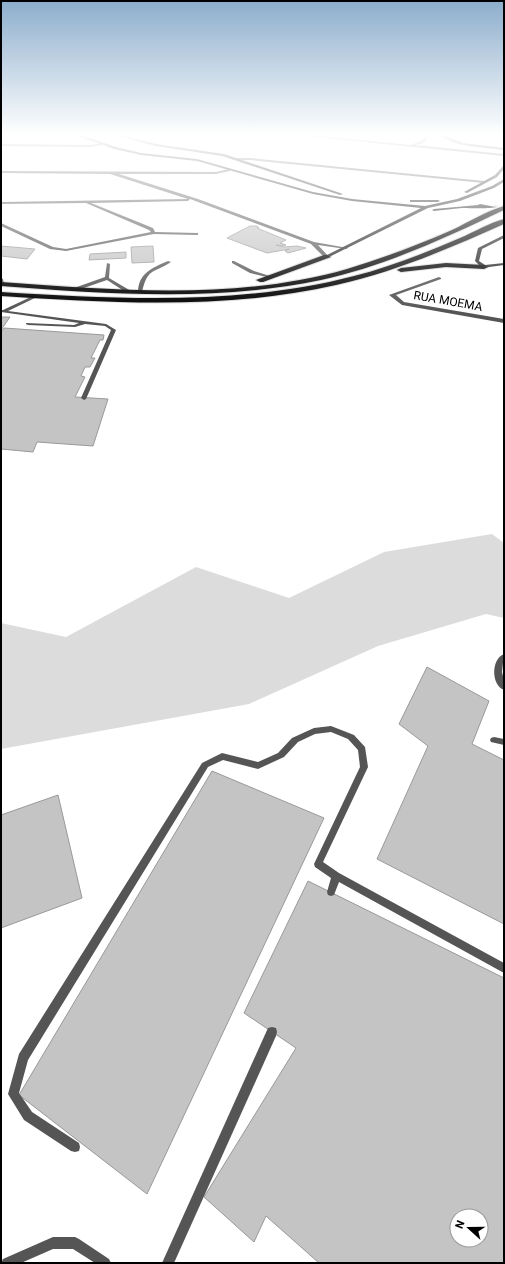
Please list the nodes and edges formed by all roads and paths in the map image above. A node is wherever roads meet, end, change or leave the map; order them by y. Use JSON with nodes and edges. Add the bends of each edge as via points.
{"nodes":[{"id":1,"x":177,"y":194,"type":"edge"},
{"id":2,"x":318,"y":194,"type":"edge"},
{"id":3,"x":346,"y":194,"type":"edge"},
{"id":4,"x":459,"y":194,"type":"edge"},
{"id":5,"x":474,"y":194,"type":"edge"},
{"id":6,"x":196,"y":200,"type":"junction"},
{"id":7,"x":458,"y":200,"type":"junction"},
{"id":8,"x":439,"y":201,"type":"junction"},
{"id":9,"x":1,"y":202,"type":"edge"},
{"id":10,"x":84,"y":202,"type":"junction"},
{"id":11,"x":485,"y":206,"type":"junction"},
{"id":12,"x":425,"y":207,"type":"junction"},
{"id":13,"x":494,"y":207,"type":"tunnel mouth"},
{"id":14,"x":504,"y":208,"type":"tunnel mouth"},
{"id":15,"x":416,"y":212,"type":"junction"},
{"id":16,"x":504,"y":221,"type":"edge"},
{"id":17,"x":1,"y":224,"type":"edge"},
{"id":18,"x":154,"y":234,"type":"junction"},
{"id":19,"x":196,"y":234,"type":"dead end"},
{"id":20,"x":504,"y":236,"type":"edge"},
{"id":21,"x":312,"y":243,"type":"junction"},
{"id":22,"x":346,"y":248,"type":"junction"},
{"id":23,"x":327,"y":257,"type":"junction"},
{"id":24,"x":169,"y":262,"type":"dead end"},
{"id":25,"x":233,"y":262,"type":"dead end"},
{"id":26,"x":108,"y":264,"type":"dead end"},
{"id":27,"x":504,"y":264,"type":"edge"},
{"id":28,"x":484,"y":267,"type":"junction"},
{"id":29,"x":271,"y":277,"type":"junction"},
{"id":30,"x":107,"y":278,"type":"junction"},
{"id":31,"x":439,"y":278,"type":"dead end"},
{"id":32,"x":1,"y":282,"type":"edge"},
{"id":33,"x":337,"y":283,"type":"junction"},
{"id":34,"x":76,"y":289,"type":"junction"},
{"id":35,"x":230,"y":289,"type":"junction"},
{"id":36,"x":129,"y":292,"type":"junction"},
{"id":37,"x":140,"y":292,"type":"junction"},
{"id":38,"x":1,"y":294,"type":"edge"},
{"id":39,"x":35,"y":296,"type":"junction"},
{"id":40,"x":2,"y":311,"type":"edge"},
{"id":41,"x":504,"y":320,"type":"edge"},
{"id":42,"x":86,"y":322,"type":"junction"},
{"id":43,"x":28,"y":324,"type":"dead end"},
{"id":44,"x":84,"y":398,"type":"dead end"},
{"id":45,"x":504,"y":657,"type":"edge"},
{"id":46,"x":504,"y":687,"type":"edge"},
{"id":47,"x":494,"y":740,"type":"dead end"},
{"id":48,"x":504,"y":742,"type":"edge"},
{"id":49,"x":336,"y":876,"type":"junction"},
{"id":50,"x":331,"y":892,"type":"dead end"},
{"id":51,"x":504,"y":968,"type":"edge"},
{"id":52,"x":272,"y":1032,"type":"dead end"},
{"id":53,"x":75,"y":1147,"type":"dead end"},
{"id":54,"x":7,"y":1263,"type":"edge"},
{"id":55,"x":105,"y":1263,"type":"edge"},
{"id":56,"x":168,"y":1263,"type":"edge"}],
"edges":[{"from":1,"to":6,"type":"street"},
{"from":2,"to":12,"type":"main road"},
{"from":3,"to":8,"type":"main road"},
{"from":4,"to":8,"type":"main road"},
{"from":5,"to":7,"type":"main road"},
{"from":6,"to":10,"type":"street"},
{"from":6,"to":21,"type":"street"},
{"from":7,"to":11,"type":"main road"},
{"from":7,"to":12,"type":"main road"},
{"from":8,"to":12,"type":"main road"},
{"from":9,"to":10,"type":"street"},
{"from":10,"to":18,"type":"street","via":[[151,229]]},
{"from":11,"to":13,"type":"main road"},
{"from":11,"to":15,"type":"main road"},
{"from":12,"to":15,"type":"main road"},
{"from":14,"to":35,"type":"highway","via":[[406,252],[348,270],[294,282]]},
{"from":15,"to":22,"type":"main road"},
{"from":16,"to":33,"type":"highway","via":[[414,259]]},
{"from":17,"to":18,"type":"street","via":[[52,248],[66,250]]},
{"from":18,"to":19,"type":"street"},
{"from":20,"to":28,"type":"main road","via":[[480,248],[477,261]]},
{"from":21,"to":22,"type":"street"},
{"from":21,"to":23,"type":"street"},
{"from":22,"to":23,"type":"main road"},
{"from":23,"to":29,"type":"highway"},
{"from":24,"to":37,"type":"lane","via":[[148,270],[143,277]]},
{"from":25,"to":29,"type":"lane","via":[[252,272]]},
{"from":26,"to":30,"type":"lane"},
{"from":27,"to":28,"type":"main road"},
{"from":28,"to":33,"type":"highway","via":[[446,265],[408,268]]},
{"from":29,"to":35,"type":"highway"},
{"from":30,"to":34,"type":"lane"},
{"from":30,"to":36,"type":"lane"},
{"from":31,"to":41,"type":"street","name":"RUA MOEMA","via":[[392,295],[402,303]]},
{"from":32,"to":34,"type":"highway"},
{"from":33,"to":39,"type":"highway","via":[[294,291],[203,300],[126,301]]},
{"from":34,"to":36,"type":"highway"},
{"from":35,"to":37,"type":"highway","via":[[180,293]]},
{"from":36,"to":37,"type":"highway"},
{"from":38,"to":39,"type":"highway"},
{"from":39,"to":40,"type":"lane"},
{"from":40,"to":42,"type":"lane"},
{"from":42,"to":43,"type":"lane","via":[[75,326]]},
{"from":42,"to":44,"type":"lane","via":[[106,325],[114,330]]},
{"from":45,"to":46,"type":"street","via":[[498,673],[500,683]]},
{"from":47,"to":48,"type":"lane"},
{"from":49,"to":50,"type":"lane"},
{"from":49,"to":51,"type":"lane"},
{"from":49,"to":53,"type":"lane","via":[[318,864],[364,767],[362,749],[351,736],[331,729],[314,731],[295,740],[281,755],[258,766],[222,756],[205,765],[23,1058],[12,1094],[28,1116]]},
{"from":52,"to":56,"type":"lane"},
{"from":54,"to":55,"type":"lane","via":[[53,1243],[75,1243]]}]}
